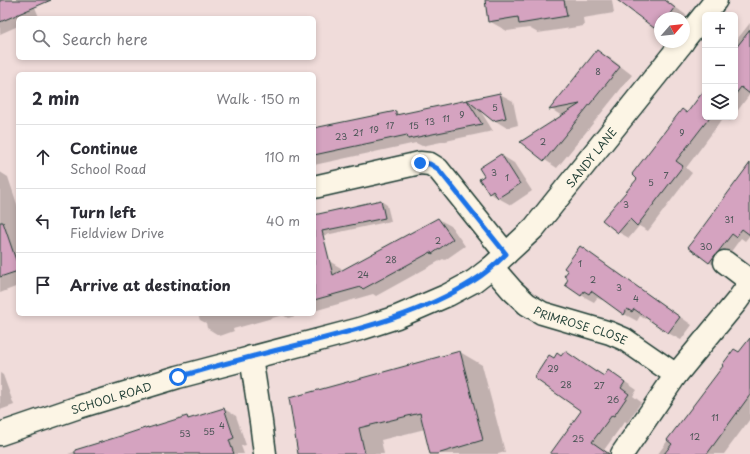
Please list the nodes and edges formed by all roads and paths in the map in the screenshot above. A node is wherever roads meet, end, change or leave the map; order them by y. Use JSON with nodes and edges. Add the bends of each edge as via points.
{"nodes":[{"id":1,"x":716,"y":0,"type":"edge"},
{"id":2,"x":690,"y":32,"type":"edge"},
{"id":3,"x":677,"y":48,"type":"edge"},
{"id":4,"x":316,"y":187,"type":"edge"},
{"id":5,"x":499,"y":261,"type":"junction"},
{"id":6,"x":725,"y":262,"type":"dead end"},
{"id":7,"x":750,"y":282,"type":"edge"},
{"id":8,"x":251,"y":357,"type":"junction"},
{"id":9,"x":676,"y":376,"type":"junction"},
{"id":10,"x":0,"y":434,"type":"edge"},
{"id":11,"x":265,"y":454,"type":"edge"},
{"id":12,"x":622,"y":454,"type":"edge"}],
"edges":[{"from":1,"to":2,"type":"street","name":"SANDY LANE"},
{"from":3,"to":5,"type":"street","name":"SANDY LANE","via":[[534,228]]},
{"from":4,"to":5,"type":"street","name":"PRIMROSE CLOSE","via":[[420,163],[430,164],[438,169]]},
{"from":5,"to":8,"type":"street","name":"SCHOOL ROAD","via":[[474,281],[397,317]]},
{"from":5,"to":9,"type":"street","name":"PRIMROSE CLOSE","via":[[512,290],[528,304],[542,313],[624,339]]},
{"from":6,"to":7,"type":"street"},
{"from":7,"to":9,"type":"street"},
{"from":8,"to":10,"type":"street","name":"SCHOOL ROAD","via":[[178,377]]},
{"from":8,"to":11,"type":"street"},
{"from":9,"to":12,"type":"street"}]}
